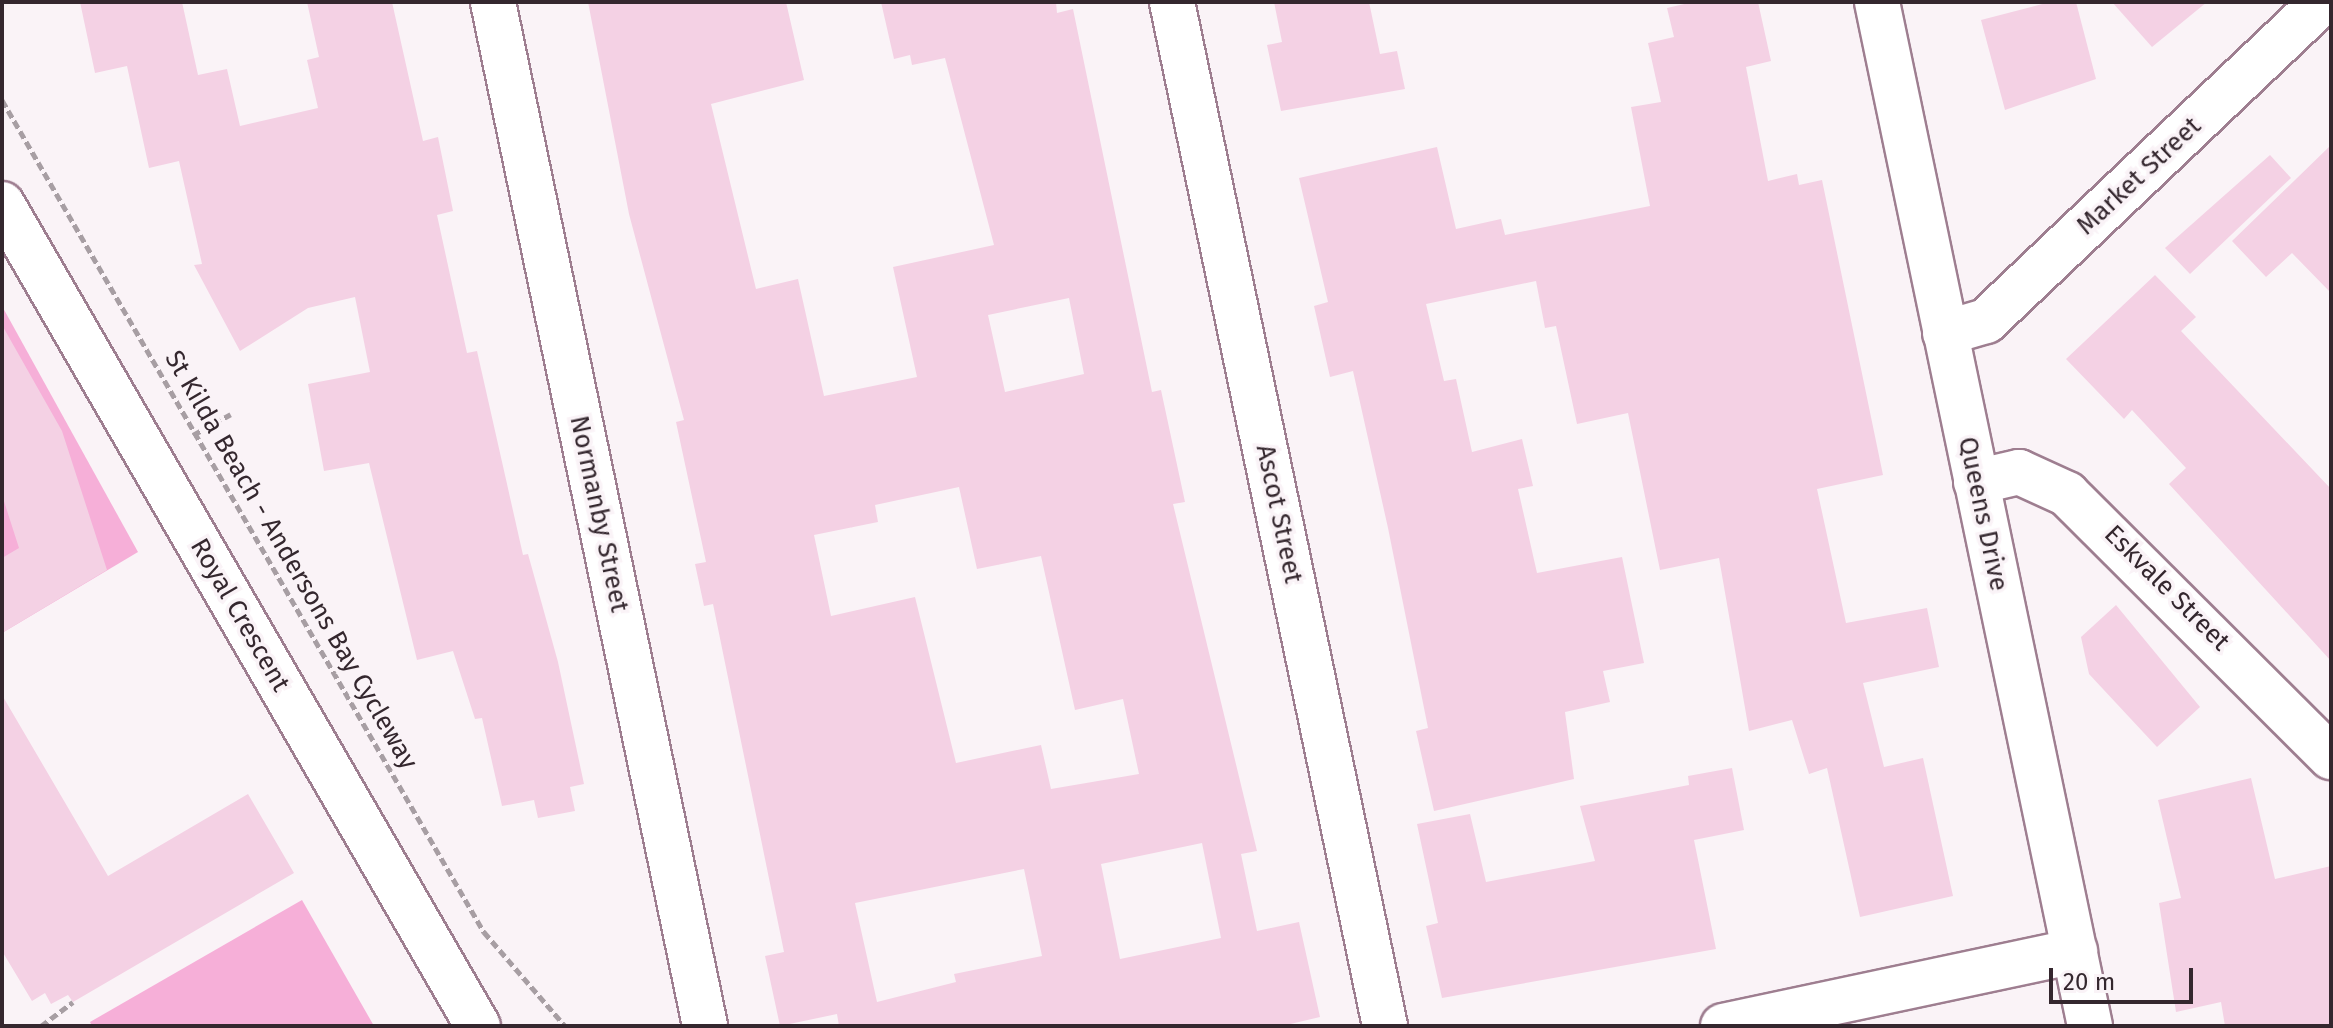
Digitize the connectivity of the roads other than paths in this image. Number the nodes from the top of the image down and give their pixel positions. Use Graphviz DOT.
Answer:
graph roads {
  1 [pos="493,2"];
  2 [pos="1172,2"];
  3 [pos="1877,2"];
  4 [pos="2322,2"];
  5 [pos="2,204"];
  6 [pos="1945,333"];
  7 [pos="1976,482"];
  8 [pos="2331,757"];
  9 [pos="2075,951"];
  10 [pos="478,1026"];
  11 [pos="705,1026"];
  12 [pos="1385,1026"];
  13 [pos="1723,1026"];
  14 [pos="2090,1026"];
  1 -- 11 [label="street, Normanby Street"];
  2 -- 12 [label="street, Ascot Street"];
  3 -- 6 [label="street, Queens Drive"];
  4 -- 6 [label="street, Market Street"];
  5 -- 10 [label="street, Royal Crescent"];
  6 -- 7 [label="street, Queens Drive"];
  7 -- 8 [label="street, Eskvale Street"];
  7 -- 9 [label="street, Queens Drive"];
  9 -- 13 [label="street"];
  9 -- 14 [label="street, Queens Drive"];
}
